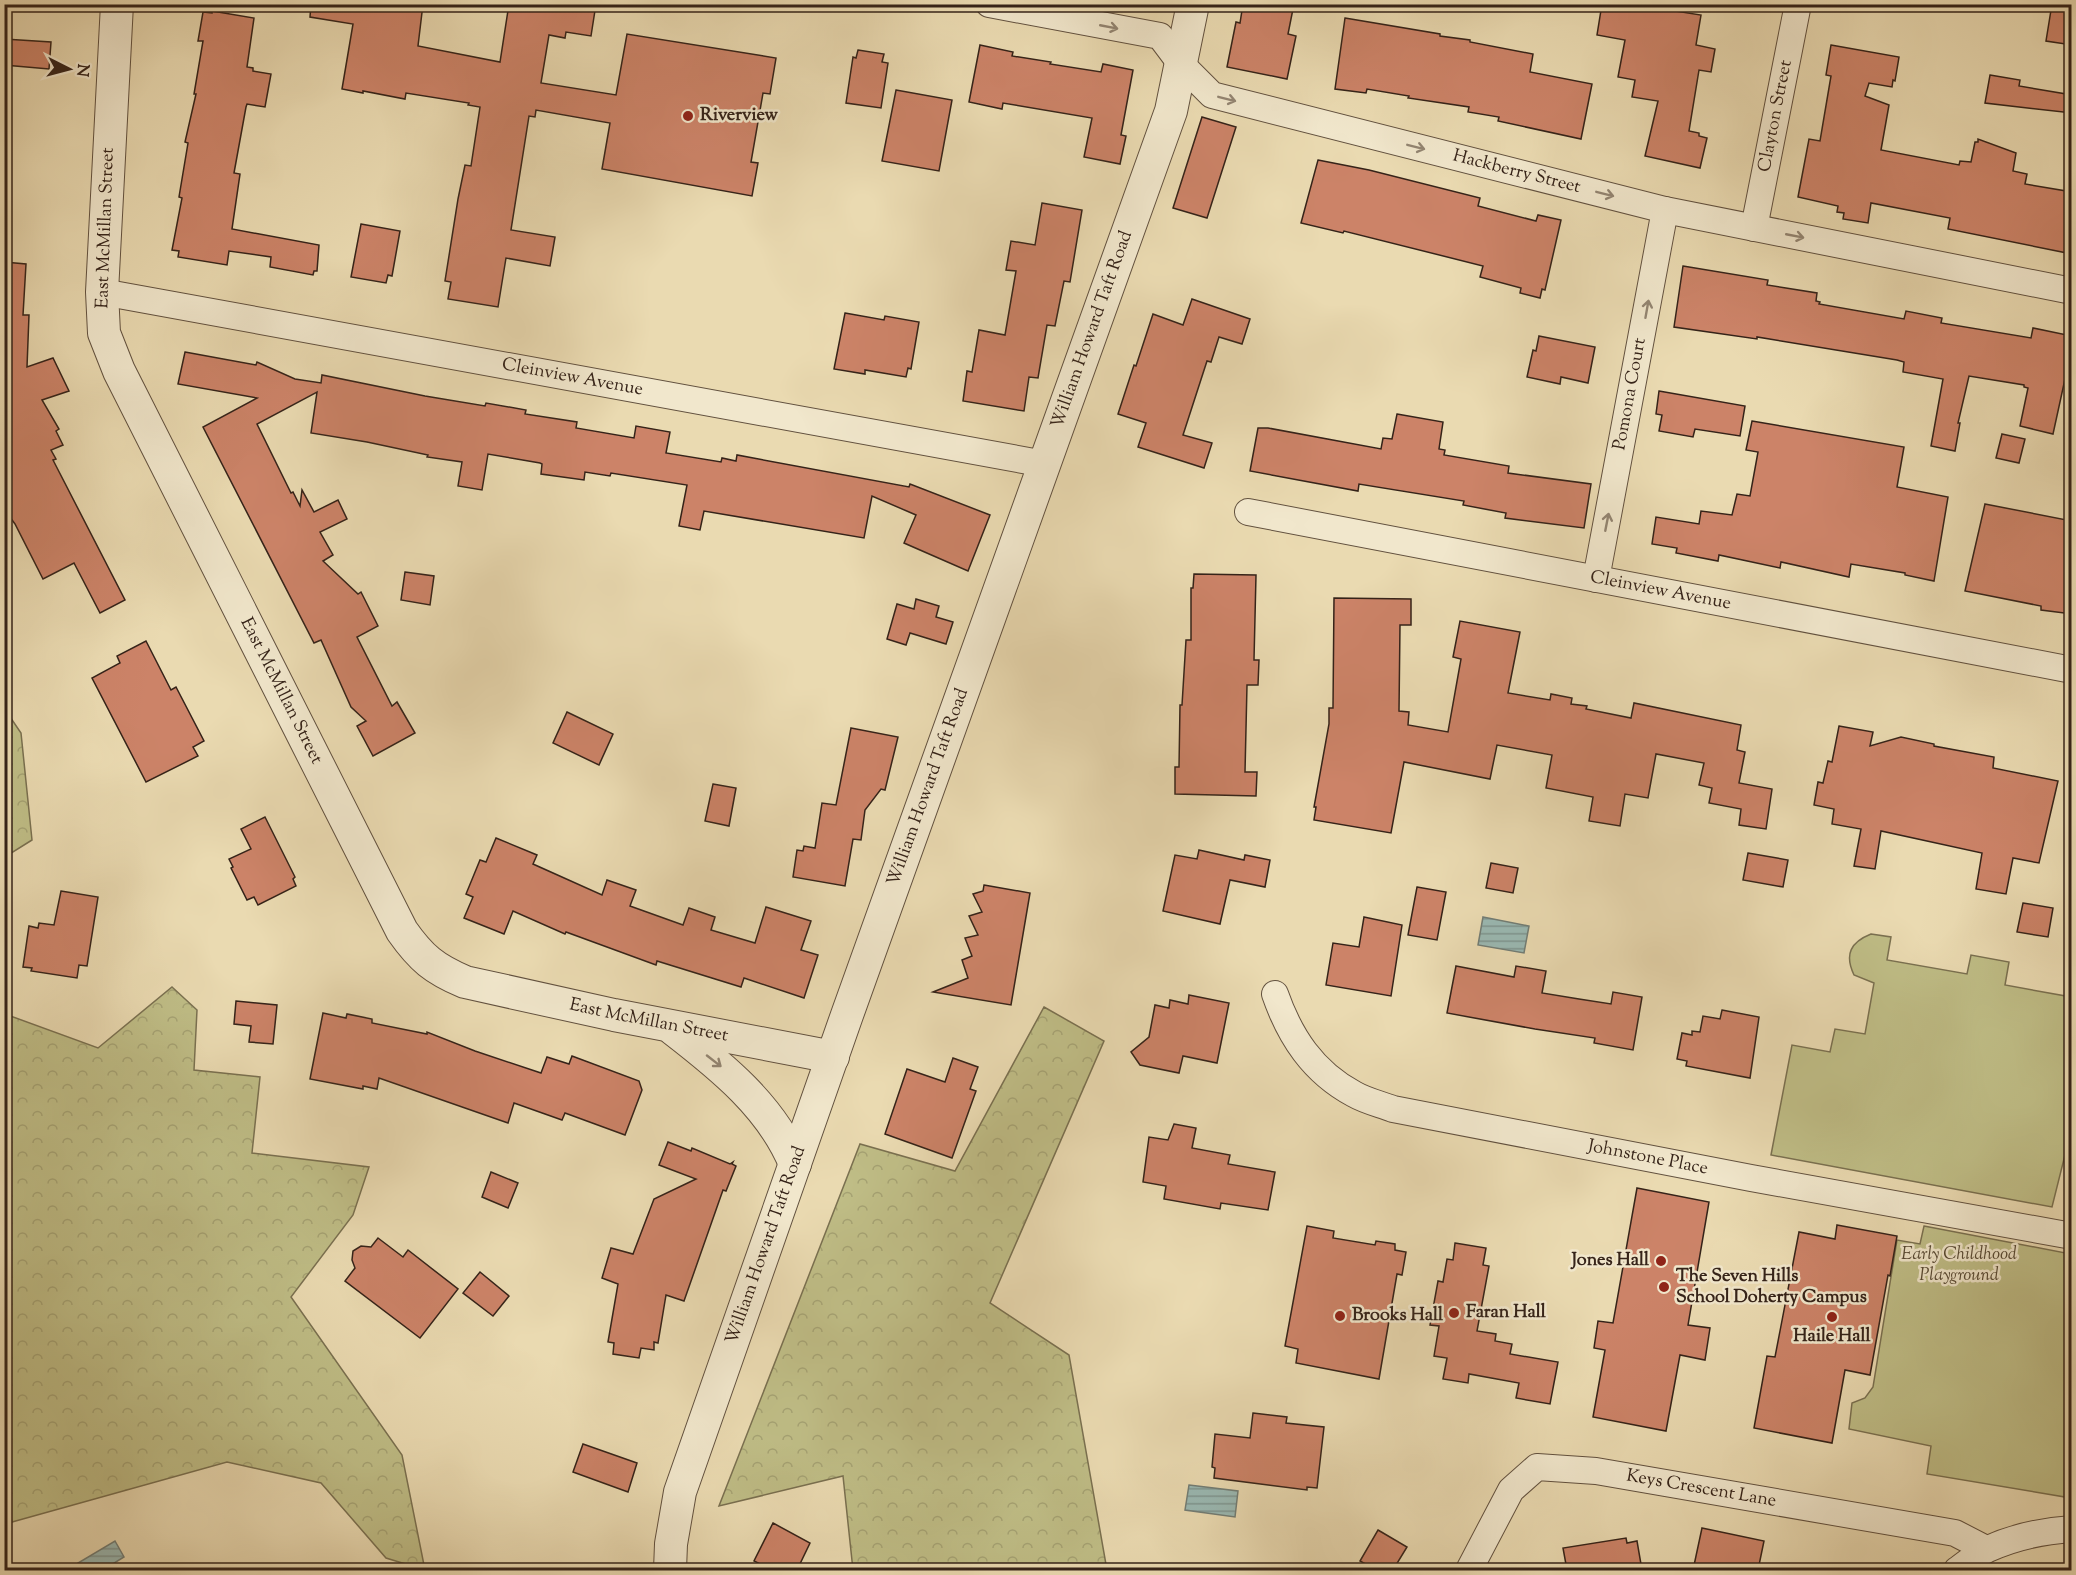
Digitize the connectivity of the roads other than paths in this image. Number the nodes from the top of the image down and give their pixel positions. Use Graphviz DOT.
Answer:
graph roads {
  1 [pos="117,4"];
  2 [pos="989,4"];
  3 [pos="1193,4"];
  4 [pos="1798,4"];
  5 [pos="1181,64"];
  6 [pos="1665,210"];
  7 [pos="1754,228"];
  8 [pos="2072,291"];
  9 [pos="102,292"];
  10 [pos="1045,464"];
  11 [pos="1248,512"];
  12 [pos="1596,579"];
  13 [pos="2072,670"];
  14 [pos="1275,994"];
  15 [pos="668,1025"];
  16 [pos="833,1057"];
  17 [pos="795,1164"];
  18 [pos="2072,1236"];
  19 [pos="2072,1529"];
  20 [pos="1986,1549"];
  21 [pos="670,1570"];
  22 [pos="1469,1570"];
  23 [pos="1957,1570"];
  1 -- 9 [label="street, East McMillan Street"];
  2 -- 5 [label="street, Hackberry Street, one-way"];
  3 -- 5 [label="street, William Howard Taft Road"];
  4 -- 7 [label="street, Clayton Street"];
  5 -- 6 [label="street, Hackberry Street, one-way"];
  5 -- 10 [label="street, William Howard Taft Road"];
  6 -- 7 [label="street, Hackberry Street"];
  12 -- 6 [label="street, Pomona Court, one-way"];
  7 -- 8 [label="street, Hackberry Street, one-way"];
  9 -- 10 [label="street, Cleinview Avenue"];
  9 -- 15 [label="street, East McMillan Street"];
  10 -- 16 [label="street, William Howard Taft Road"];
  11 -- 12 [label="street, Cleinview Avenue"];
  12 -- 13 [label="street, Cleinview Avenue"];
  14 -- 18 [label="street, Johnstone Place"];
  15 -- 16 [label="street, East McMillan Street"];
  15 -- 17 [label="street, one-way"];
  16 -- 17 [label="street, William Howard Taft Road"];
  17 -- 21 [label="street, William Howard Taft Road"];
  19 -- 20 [label="street"];
  20 -- 22 [label="street, Keys Crescent Lane"];
  20 -- 23 [label="street"];
}
